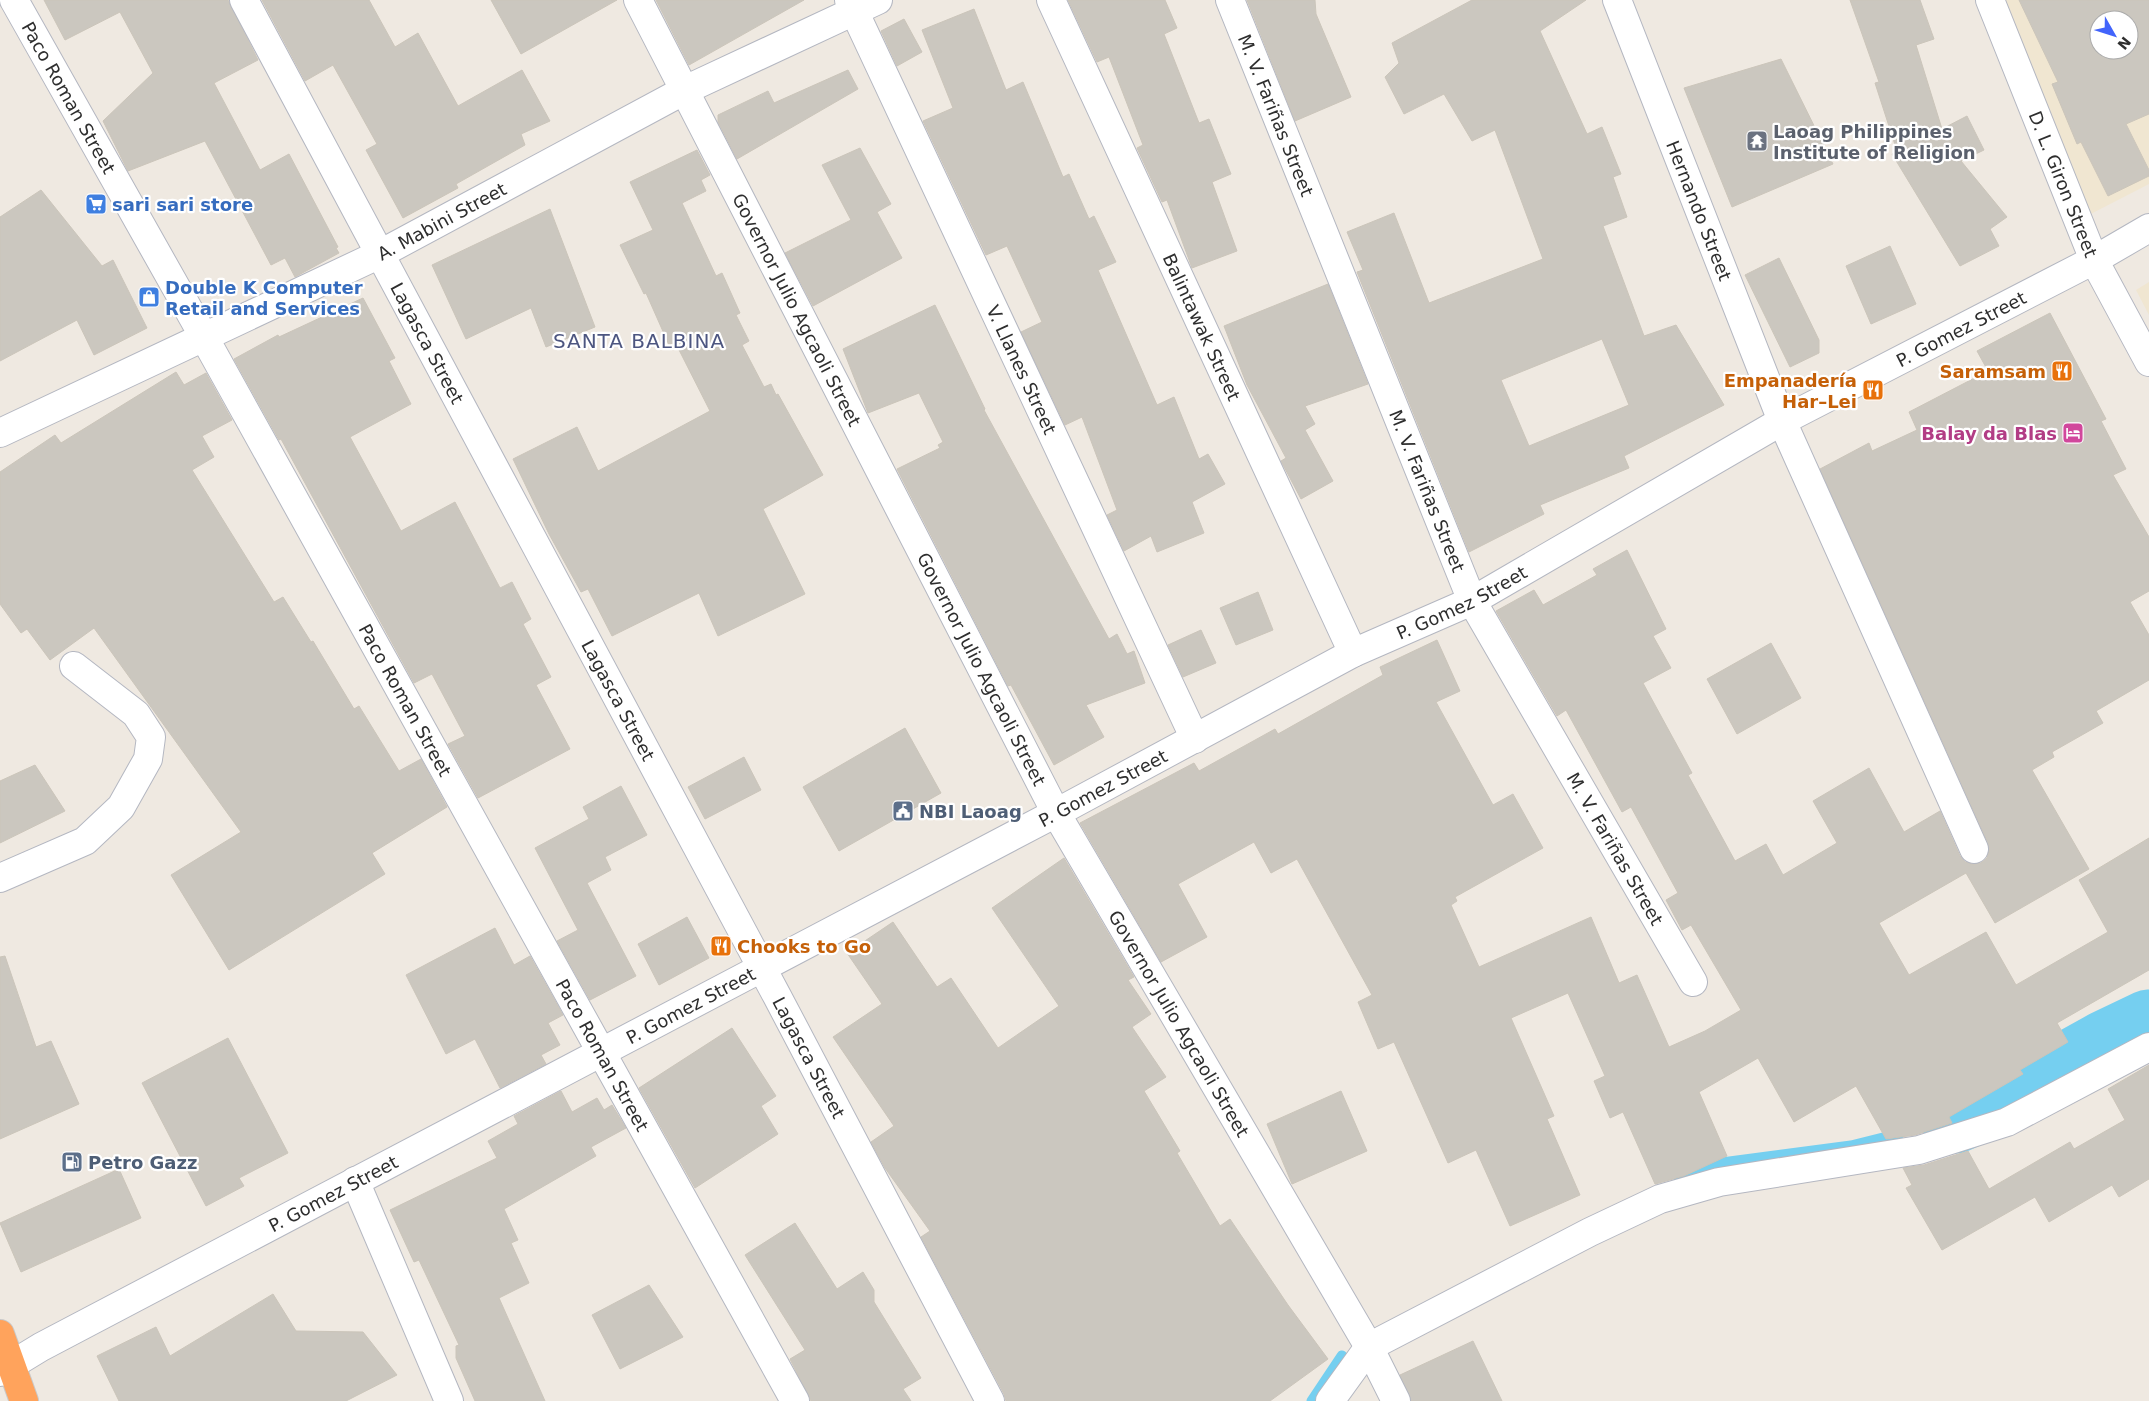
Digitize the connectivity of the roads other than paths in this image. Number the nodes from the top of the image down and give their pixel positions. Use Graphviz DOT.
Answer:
graph roads {
  1 [pos="14,0"];
  2 [pos="244,0"];
  3 [pos="638,0"];
  4 [pos="878,0"];
  5 [pos="1051,0"];
  6 [pos="1230,0"];
  7 [pos="1617,0"];
  8 [pos="1990,0"];
  9 [pos="851,5"];
  10 [pos="685,90"];
  11 [pos="2149,228"];
  12 [pos="380,254"];
  13 [pos="2094,260"];
  14 [pos="204,337"];
  15 [pos="2149,362"];
  16 [pos="1782,421"];
  17 [pos="0,433"];
  18 [pos="1472,600"];
  19 [pos="1353,653"];
  20 [pos="74,666"];
  21 [pos="1195,739"];
  22 [pos="1056,813"];
  23 [pos="1974,849"];
  24 [pos="0,878"];
  25 [pos="761,968"];
  26 [pos="1693,982"];
  27 [pos="2149,1047"];
  28 [pos="600,1052"];
  29 [pos="355,1181"];
  30 [pos="0,1334"];
  31 [pos="1369,1347"];
  32 [pos="5,1369"];
  33 [pos="24,1401"];
  34 [pos="449,1401"];
  35 [pos="795,1401"];
  36 [pos="990,1401"];
  37 [pos="1330,1401"];
  38 [pos="1396,1401"];
  1 -- 14 [label="street, Paco Roman Street"];
  2 -- 12 [label="street, Lagasca Street"];
  3 -- 10 [label="street, Governor Julio Agcaoli Street"];
  4 -- 9 [label="street, A. Mabini Street"];
  5 -- 19 [label="street, Balintawak Street"];
  6 -- 18 [label="street, M. V. Fariñas Street"];
  7 -- 16 [label="street, Hernando Street"];
  8 -- 13 [label="street, D. L. Giron Street"];
  9 -- 10 [label="street, A. Mabini Street"];
  9 -- 21 [label="street, V. Llanes Street"];
  10 -- 12 [label="street, A. Mabini Street"];
  10 -- 22 [label="street, Governor Julio Agcaoli Street"];
  11 -- 13 [label="street, P. Gomez Street"];
  12 -- 14 [label="street, A. Mabini Street"];
  12 -- 25 [label="street, Lagasca Street"];
  13 -- 15 [label="street, D. L. Giron Street"];
  13 -- 16 [label="street, P. Gomez Street"];
  14 -- 17 [label="street, A. Mabini Street"];
  14 -- 28 [label="street, Paco Roman Street"];
  16 -- 18 [label="street, P. Gomez Street"];
  16 -- 23 [label="street, Hernando Street"];
  18 -- 19 [label="street, P. Gomez Street"];
  18 -- 26 [label="street, M. V. Fariñas Street"];
  19 -- 21 [label="street, P. Gomez Street"];
  20 -- 24 [label="street"];
  21 -- 22 [label="street, P. Gomez Street"];
  22 -- 25 [label="street, P. Gomez Street"];
  22 -- 31 [label="street, Governor Julio Agcaoli Street"];
  25 -- 28 [label="street, P. Gomez Street"];
  25 -- 36 [label="street, Lagasca Street"];
  27 -- 31 [label="street"];
  28 -- 29 [label="street, P. Gomez Street"];
  28 -- 35 [label="street, Paco Roman Street"];
  29 -- 32 [label="street, P. Gomez Street"];
  29 -- 34 [label="street"];
  30 -- 32 [label="highway"];
  31 -- 37 [label="street"];
  31 -- 38 [label="street, Governor Julio Agcaoli Street"];
  32 -- 33 [label="highway"];
}
